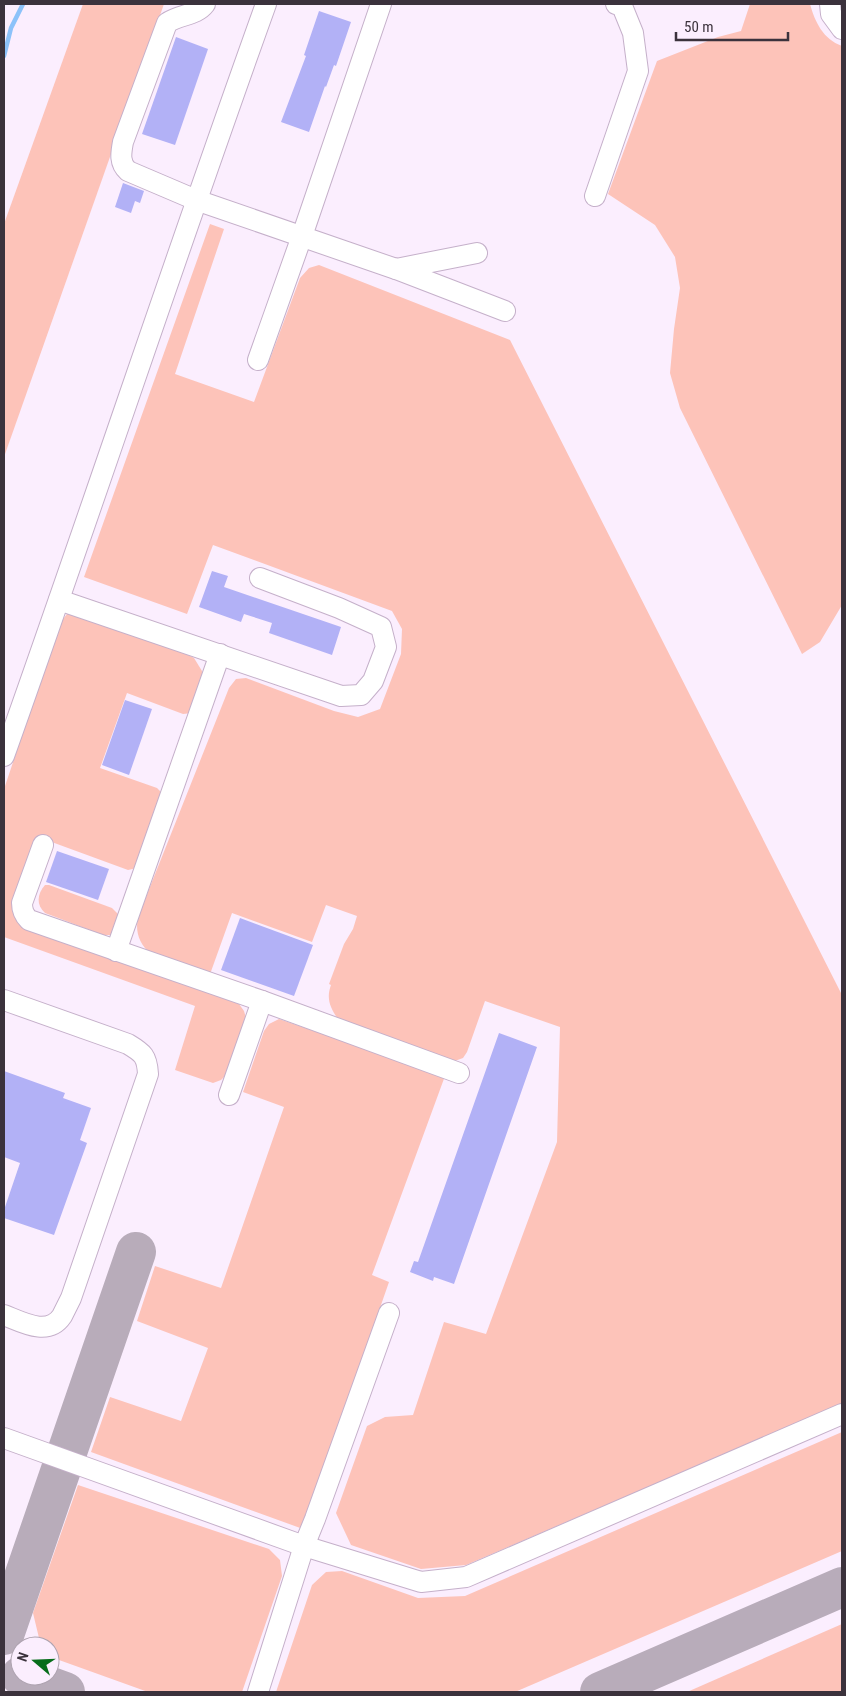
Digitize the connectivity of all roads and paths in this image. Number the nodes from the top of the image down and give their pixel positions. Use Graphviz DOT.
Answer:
graph roads {
  1 [pos="205,4"];
  2 [pos="266,4"];
  3 [pos="381,4"];
  4 [pos="620,4"];
  5 [pos="830,4"];
  6 [pos="842,29"];
  7 [pos="595,196"];
  8 [pos="196,200"];
  9 [pos="302,236"];
  10 [pos="477,253"];
  11 [pos="396,269"];
  12 [pos="505,312"];
  13 [pos="258,360"];
  14 [pos="260,578"];
  15 [pos="59,600"];
  16 [pos="220,654"];
  17 [pos="4,756"];
  18 [pos="42,844"];
  19 [pos="116,951"];
  20 [pos="4,1000"];
  21 [pos="262,1001"];
  22 [pos="459,1073"];
  23 [pos="228,1095"];
  24 [pos="389,1313"];
  25 [pos="4,1315"];
  26 [pos="842,1414"];
  27 [pos="4,1438"];
  28 [pos="304,1546"];
  29 [pos="258,1692"];
  1 -- 8 [label="lane"];
  2 -- 8 [label="lane"];
  3 -- 9 [label="lane"];
  4 -- 7 [label="lane"];
  5 -- 6 [label="lane"];
  8 -- 9 [label="lane"];
  8 -- 15 [label="lane"];
  9 -- 11 [label="lane"];
  9 -- 13 [label="lane"];
  10 -- 11 [label="lane"];
  11 -- 12 [label="lane"];
  14 -- 16 [label="lane"];
  15 -- 16 [label="lane"];
  15 -- 17 [label="lane"];
  16 -- 19 [label="lane"];
  18 -- 19 [label="lane"];
  19 -- 21 [label="lane"];
  20 -- 25 [label="lane"];
  21 -- 22 [label="lane"];
  21 -- 23 [label="lane"];
  24 -- 28 [label="lane"];
  26 -- 28 [label="lane"];
  27 -- 28 [label="lane"];
  28 -- 29 [label="lane"];
}
